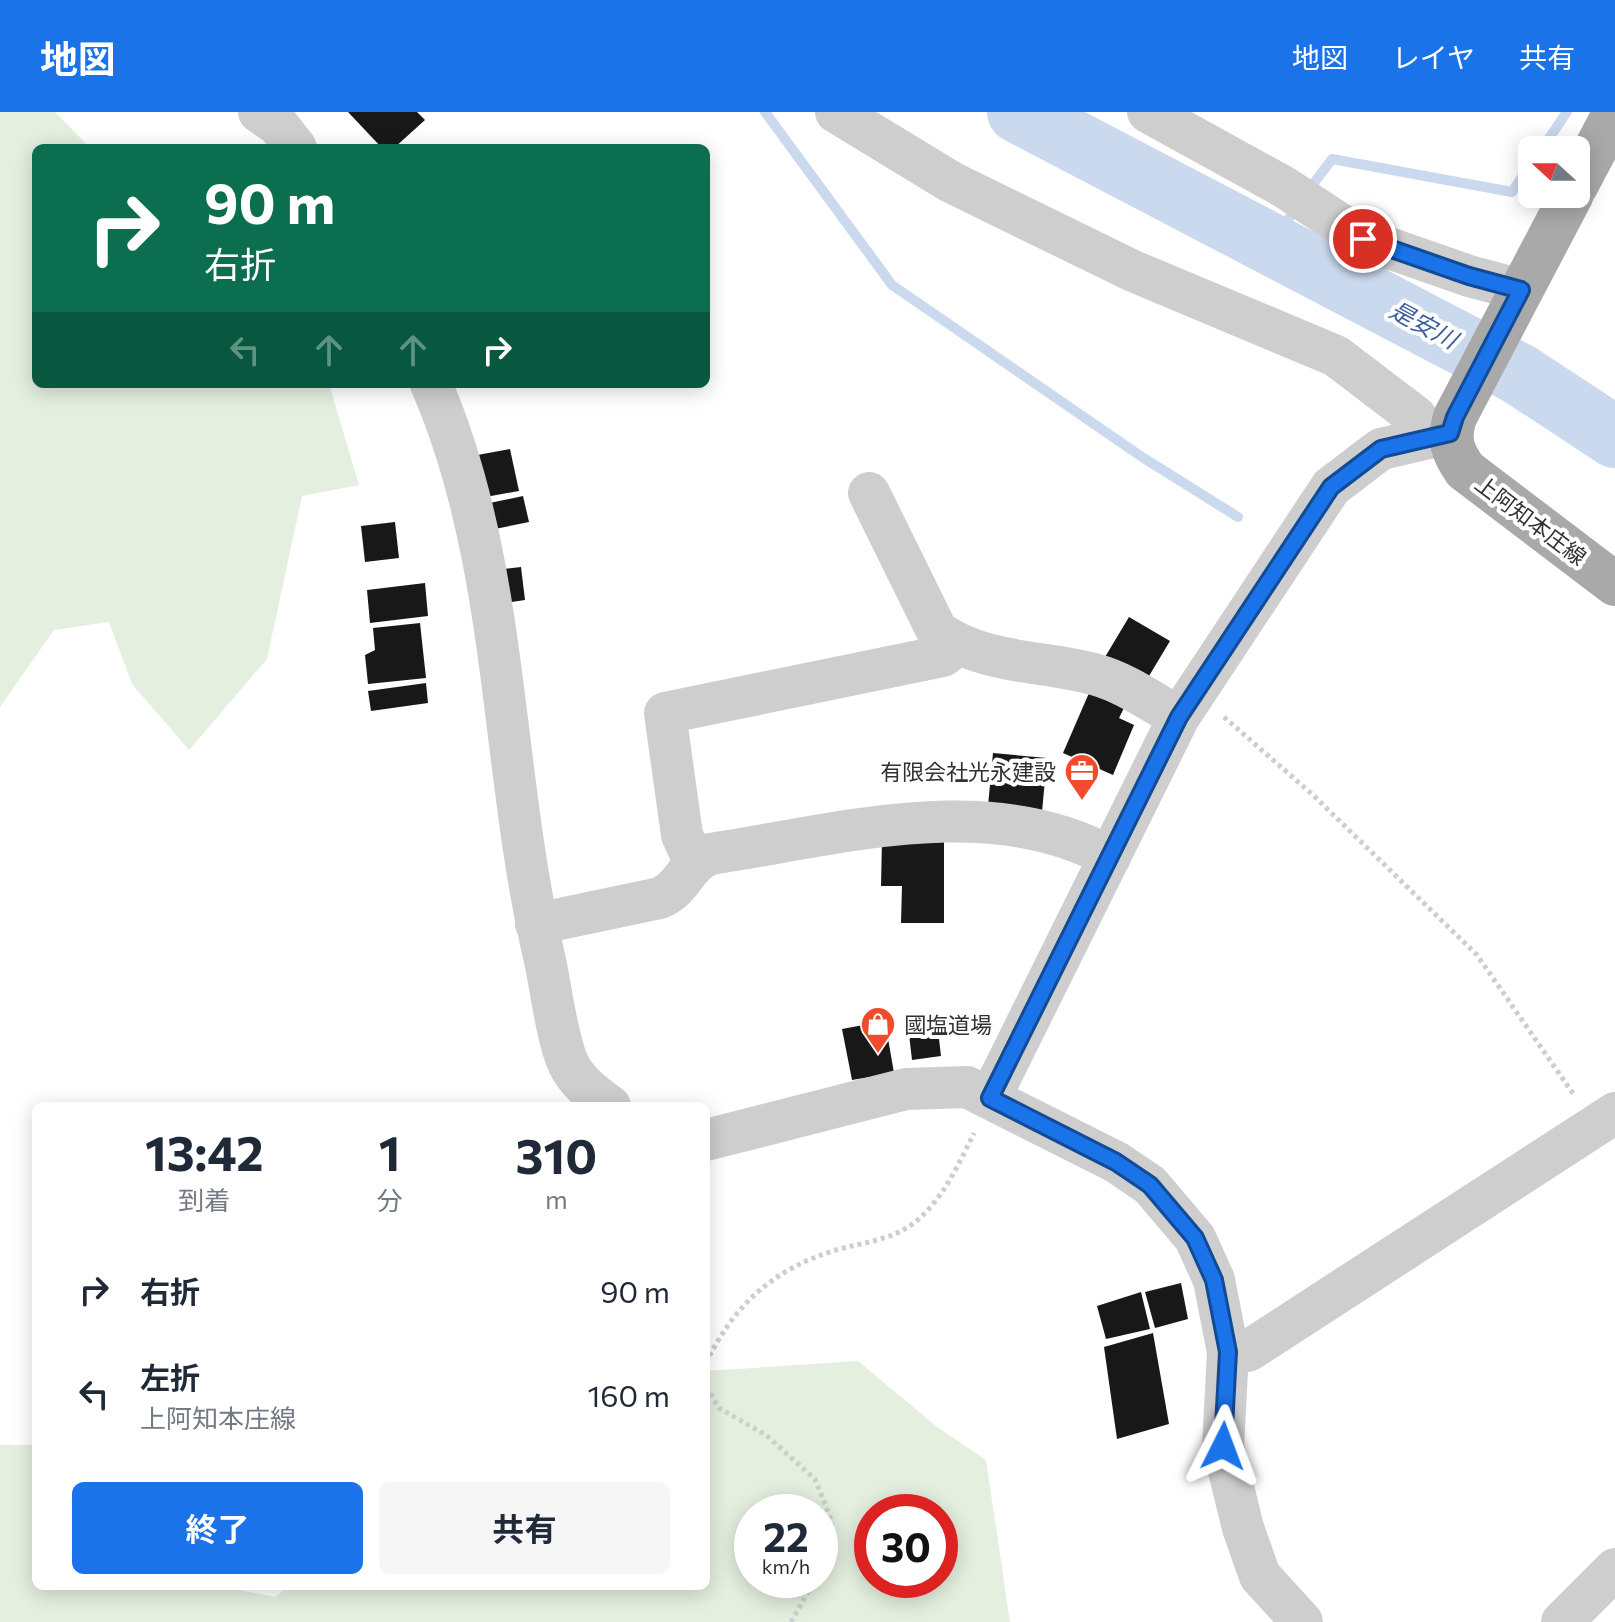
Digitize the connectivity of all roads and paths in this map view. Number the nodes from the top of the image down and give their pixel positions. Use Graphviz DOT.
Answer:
graph roads {
  1 [pos="259,112"];
  2 [pos="836,112"];
  3 [pos="1148,112"];
  4 [pos="1615,112"];
  5 [pos="293,144"];
  6 [pos="1590,159"];
  7 [pos="1565,208"];
  8 [pos="1515,301"];
  9 [pos="433,388"];
  10 [pos="1443,425"];
  11 [pos="869,493"];
  12 [pos="1615,584"];
  13 [pos="956,645"];
  14 [pos="1186,706"];
  15 [pos="1110,857"];
  16 [pos="694,861"];
  17 [pos="536,924"];
  18 [pos="990,1098"];
  19 [pos="604,1102"];
  20 [pos="1605,1119"];
  21 [pos="710,1139"];
  22 [pos="1228,1352"];
  23 [pos="710,1355"];
  24 [pos="710,1393"];
  25 [pos="821,1494"];
  26 [pos="1615,1569"];
  27 [pos="805,1598"];
  28 [pos="791,1622"];
  29 [pos="1302,1622"];
  30 [pos="1562,1622"];
  1 -- 5 [label="street"];
  2 -- 10 [label="street"];
  3 -- 8 [label="street"];
  4 -- 6 [label="main road"];
  7 -- 8 [label="main road"];
  8 -- 10 [label="main road"];
  9 -- 17 [label="street"];
  10 -- 12 [label="main road, 上阿知本庄線"];
  10 -- 14 [label="street"];
  11 -- 13 [label="street"];
  13 -- 14 [label="street"];
  13 -- 16 [label="street"];
  14 -- 15 [label="street"];
  14 -- 20 [label="path"];
  15 -- 16 [label="street"];
  15 -- 18 [label="street"];
  16 -- 17 [label="street"];
  17 -- 19 [label="street"];
  18 -- 21 [label="street"];
  18 -- 22 [label="street"];
  18 -- 23 [label="path"];
  20 -- 22 [label="street"];
  22 -- 29 [label="street"];
  24 -- 25 [label="path"];
  26 -- 30 [label="street"];
  27 -- 28 [label="path"];
}
